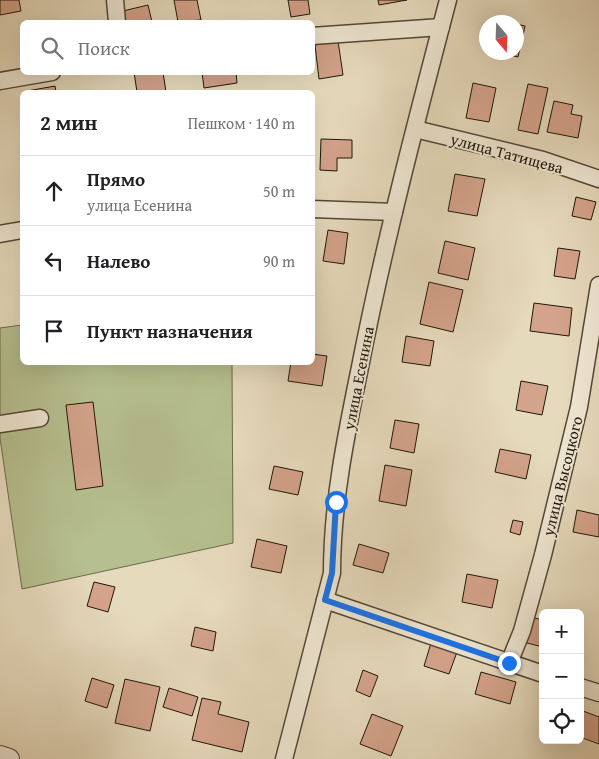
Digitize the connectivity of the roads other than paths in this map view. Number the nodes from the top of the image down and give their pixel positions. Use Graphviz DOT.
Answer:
graph roads {
  1 [pos="115,0"];
  2 [pos="448,0"];
  3 [pos="117,20"];
  4 [pos="441,27"];
  5 [pos="315,36"];
  6 [pos="35,75"];
  7 [pos="0,81"];
  8 [pos="415,129"];
  9 [pos="599,179"];
  10 [pos="315,209"];
  11 [pos="394,212"];
  12 [pos="20,230"];
  13 [pos="0,234"];
  14 [pos="599,285"];
  15 [pos="40,418"];
  16 [pos="0,424"];
  17 [pos="325,600"];
  18 [pos="509,663"];
  19 [pos="539,673"];
  20 [pos="584,688"];
  21 [pos="599,693"];
  22 [pos="0,756"];
  23 [pos="8,759"];
  24 [pos="284,759"];
  1 -- 3 [label="street"];
  2 -- 4 [label="street, улица Есенина"];
  4 -- 5 [label="street"];
  4 -- 8 [label="street, улица Есенина"];
  6 -- 7 [label="street"];
  8 -- 9 [label="street, улица Татищева"];
  8 -- 11 [label="street, улица Есенина"];
  10 -- 11 [label="street"];
  11 -- 17 [label="street, улица Есенина"];
  12 -- 13 [label="street"];
  14 -- 18 [label="street, улица Высоцкого"];
  15 -- 16 [label="street"];
  17 -- 18 [label="street"];
  17 -- 24 [label="street, улица Есенина"];
  18 -- 19 [label="street"];
  20 -- 21 [label="street"];
  22 -- 23 [label="street"];
}
